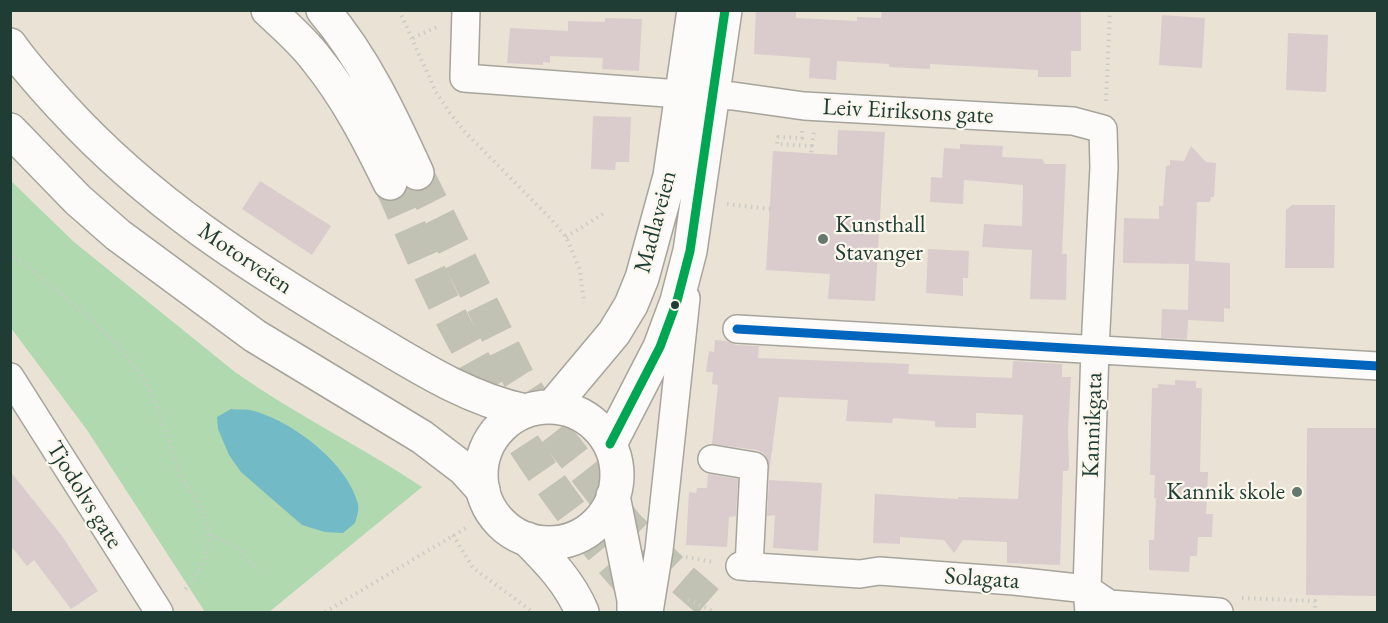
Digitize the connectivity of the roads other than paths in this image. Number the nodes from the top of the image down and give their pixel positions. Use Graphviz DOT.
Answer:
graph roads {
  1 [pos="268,10"];
  2 [pos="323,10"];
  3 [pos="466,10"];
  4 [pos="694,10"];
  5 [pos="725,10"];
  6 [pos="10,45"];
  7 [pos="696,95"];
  8 [pos="1103,129"];
  9 [pos="10,130"];
  10 [pos="690,251"];
  11 [pos="736,329"];
  12 [pos="1095,350"];
  13 [pos="1377,366"];
  14 [pos="10,377"];
  15 [pos="538,409"];
  16 [pos="610,444"];
  17 [pos="712,459"];
  18 [pos="483,490"];
  19 [pos="613,496"];
  20 [pos="527,539"];
  21 [pos="1088,601"];
  22 [pos="1225,605"];
  23 [pos="159,612"];
  24 [pos="582,612"];
  25 [pos="634,612"];
  26 [pos="649,612"];
  1 -- 2 [label="main road"];
  3 -- 7 [label="street, Leiv Eiriksons gate"];
  4 -- 7 [label="main road, Madlaveien"];
  5 -- 7 [label="main road, Madlaveien"];
  6 -- 15 [label="main road, Motorveien"];
  7 -- 8 [label="street, Leiv Eiriksons gate"];
  7 -- 10 [label="main road, Madlaveien"];
  7 -- 15 [label="main road, Madlaveien"];
  8 -- 12 [label="street, Kannikgata"];
  9 -- 18 [label="main road"];
  10 -- 16 [label="main road, Madlaveien"];
  10 -- 26 [label="street"];
  11 -- 12 [label="street"];
  12 -- 13 [label="street"];
  12 -- 21 [label="street, Kannikgata"];
  14 -- 23 [label="street, Tjodolvs gate"];
  15 -- 16 [label="main road"];
  15 -- 18 [label="main road"];
  16 -- 19 [label="main road"];
  17 -- 21 [label="street, Solagata"];
  18 -- 20 [label="main road"];
  19 -- 20 [label="main road"];
  19 -- 25 [label="main road"];
  20 -- 24 [label="main road"];
  21 -- 22 [label="street, Solagata"];
}
